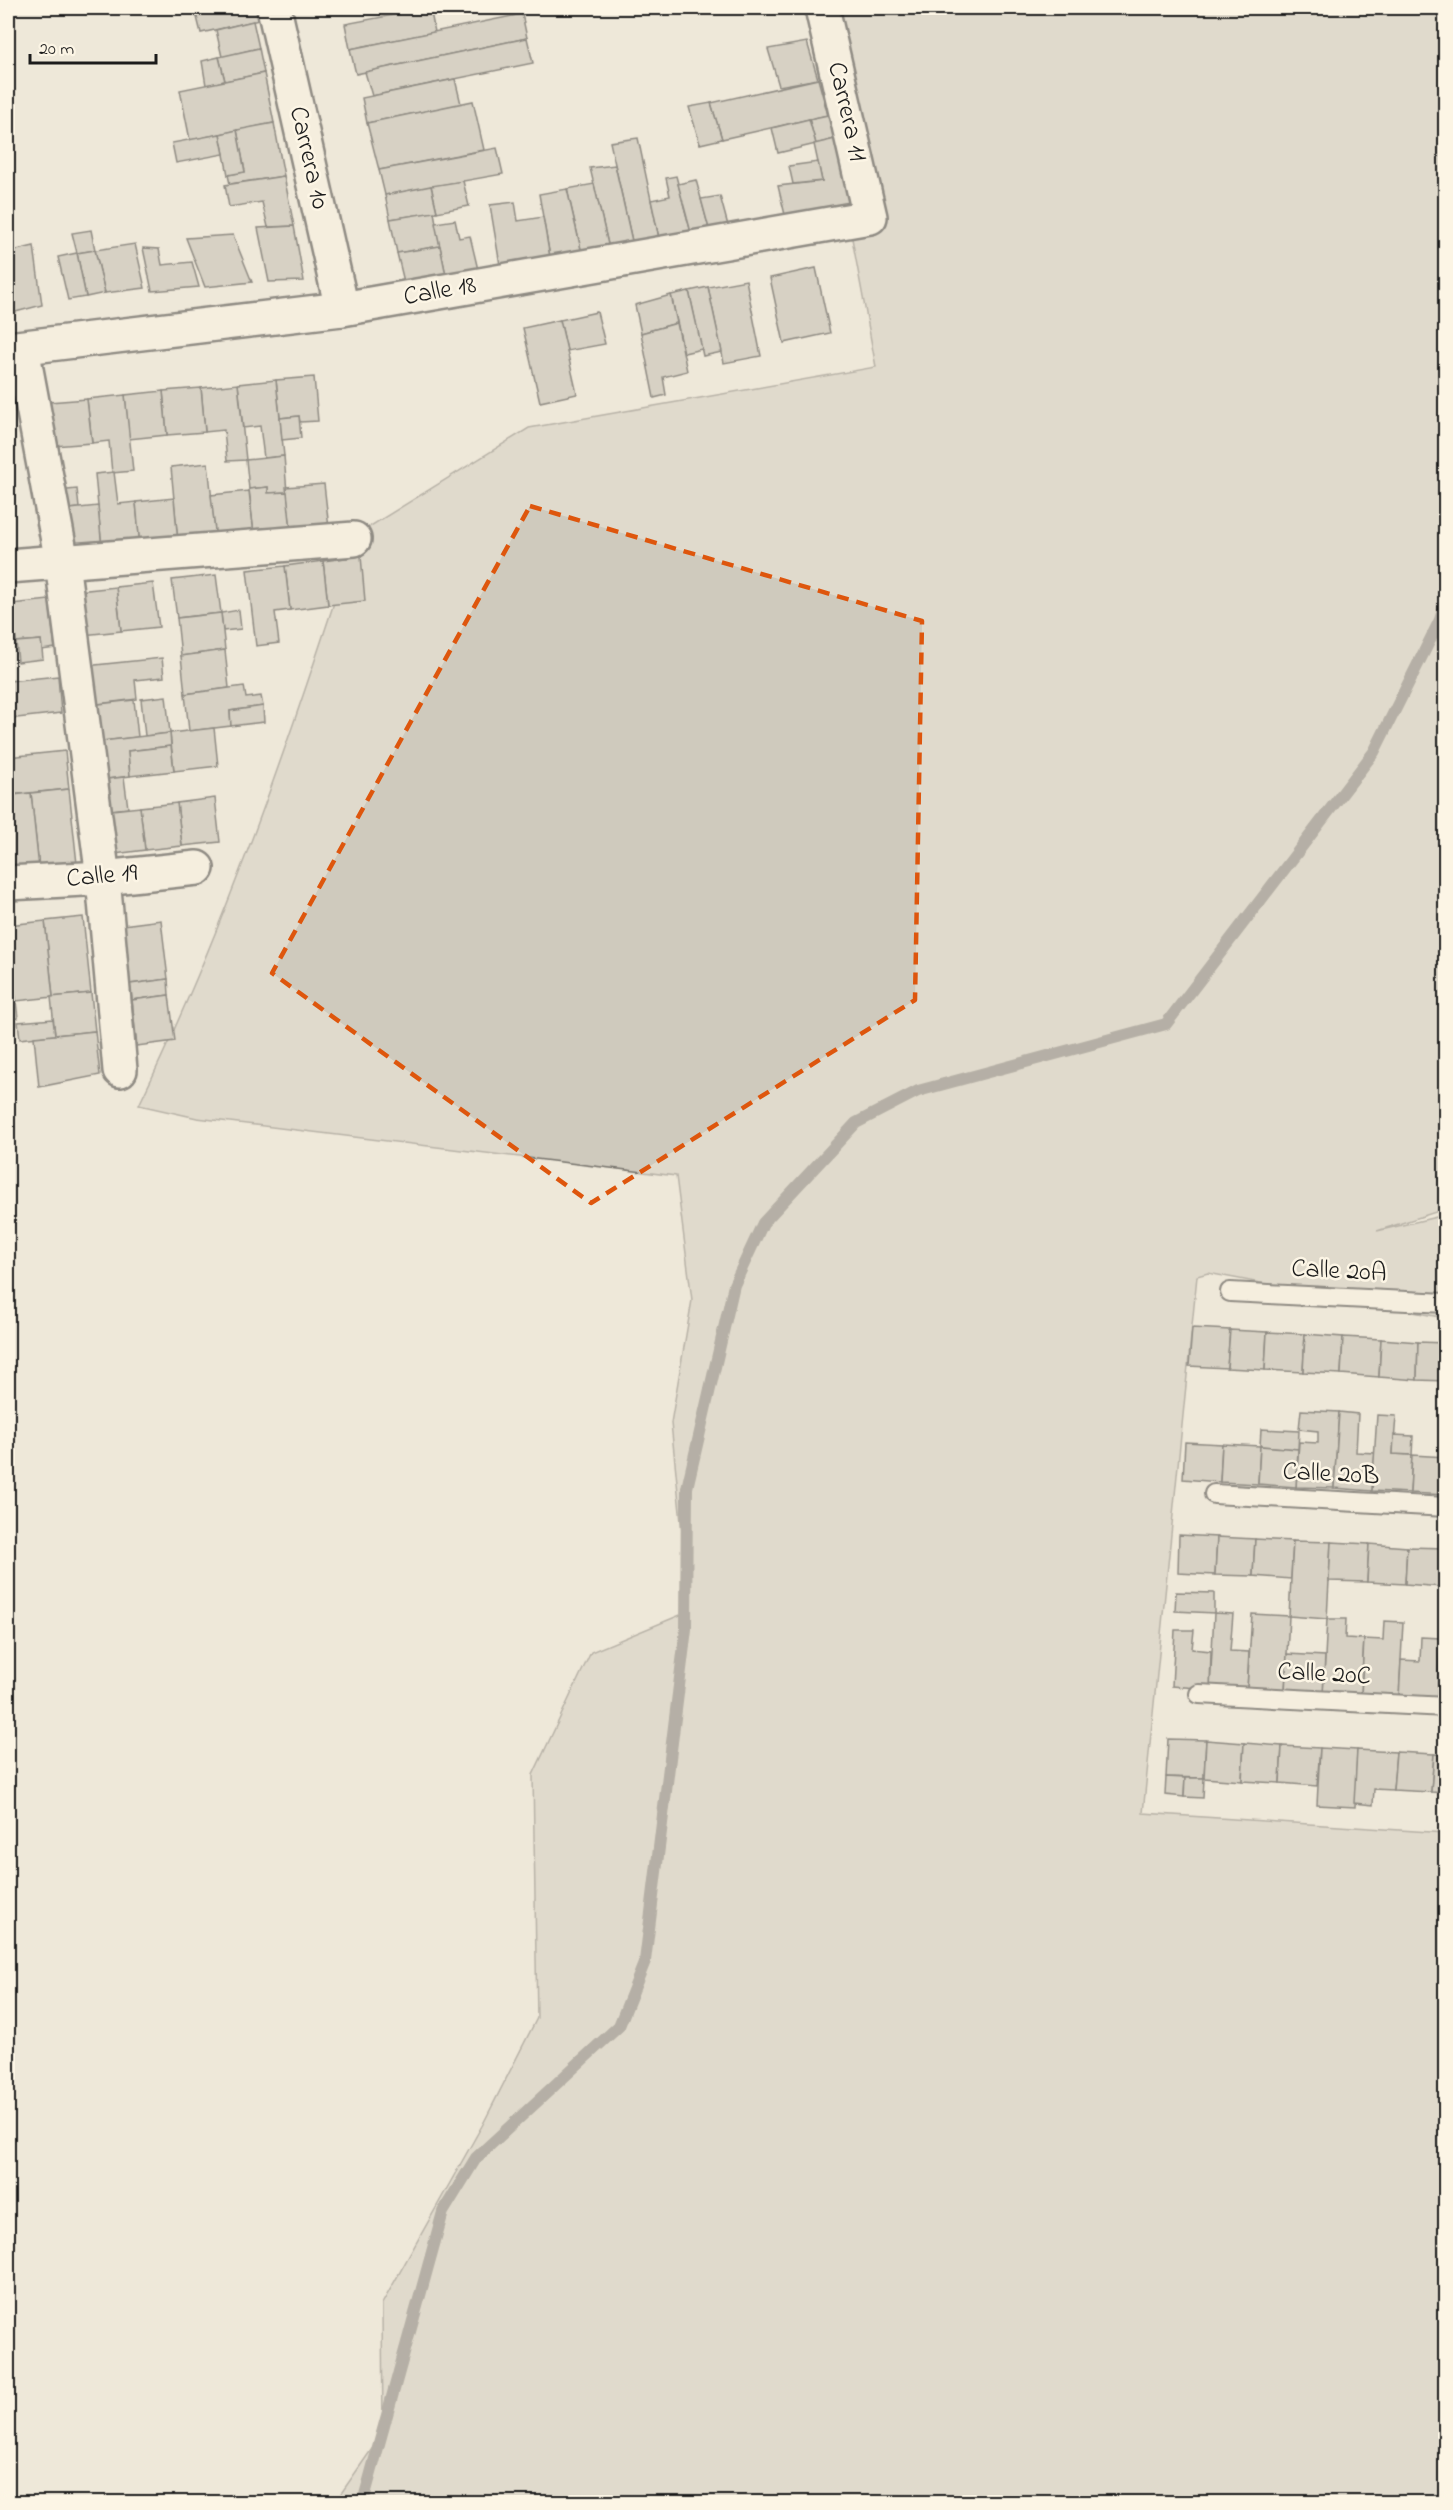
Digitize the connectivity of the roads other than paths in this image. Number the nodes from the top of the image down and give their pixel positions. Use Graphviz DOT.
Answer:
graph roads {
  1 [pos="274,8"];
  2 [pos="822,8"];
  3 [pos="870,217"];
  4 [pos="342,309"];
  5 [pos="15,349"];
  6 [pos="354,539"];
  7 [pos="62,562"];
  8 [pos="8,567"];
  9 [pos="197,868"];
  10 [pos="103,878"];
  11 [pos="8,883"];
  12 [pos="120,1070"];
  13 [pos="1230,1292"];
  14 [pos="1446,1303"];
  15 [pos="1214,1494"];
  16 [pos="1446,1507"];
  17 [pos="1200,1694"];
  18 [pos="1446,1707"];
  1 -- 4 [label="street, Carrera 10"];
  2 -- 3 [label="street, Carrera 11"];
  3 -- 4 [label="street, Calle 18"];
  4 -- 5 [label="street, Calle 18"];
  5 -- 7 [label="street"];
  6 -- 7 [label="street"];
  7 -- 8 [label="street"];
  7 -- 10 [label="street"];
  9 -- 10 [label="street, Calle 19"];
  10 -- 11 [label="street, Calle 19"];
  10 -- 12 [label="street"];
  13 -- 14 [label="lane, Calle 20A"];
  15 -- 16 [label="lane, Calle 20B"];
  17 -- 18 [label="lane, Calle 20C"];
}
